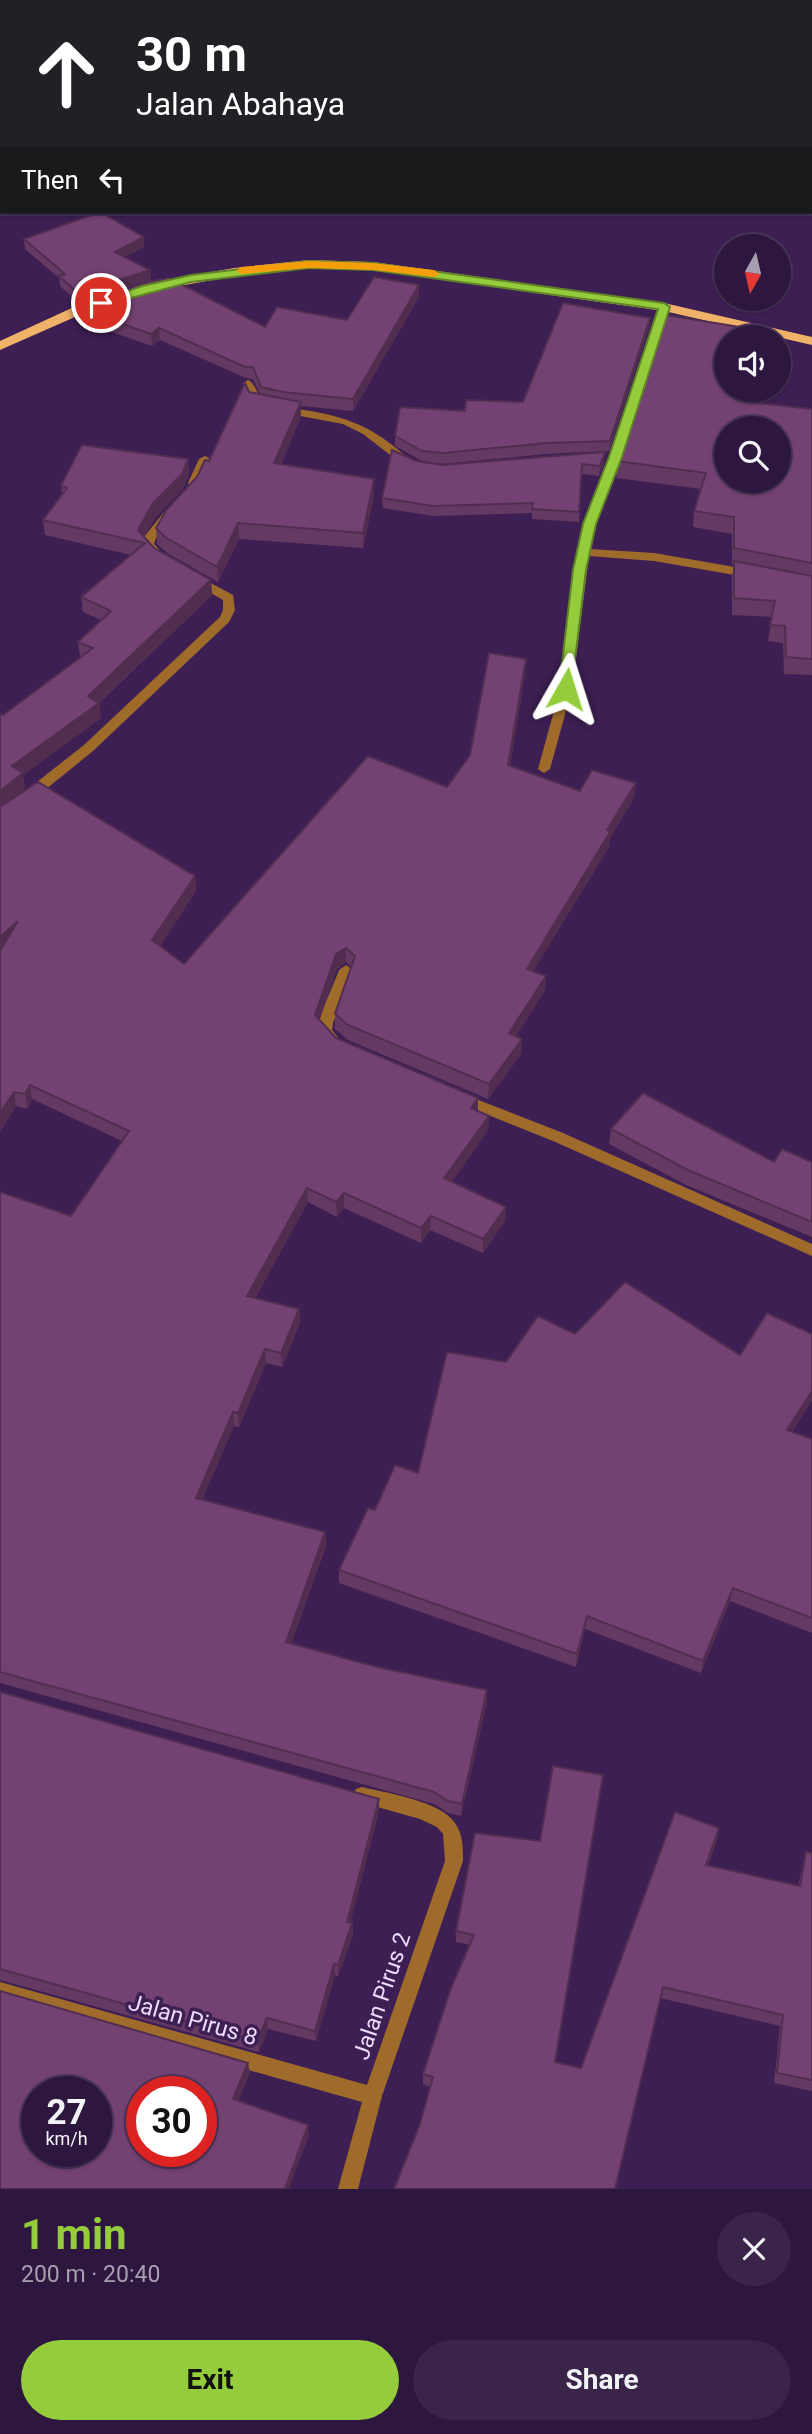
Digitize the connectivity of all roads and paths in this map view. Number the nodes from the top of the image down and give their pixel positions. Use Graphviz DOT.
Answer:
graph roads {
  1 [pos="664,307"];
  2 [pos="812,341"];
  3 [pos="0,346"];
  4 [pos="248,383"];
  5 [pos="603,457"];
  6 [pos="615,457"];
  7 [pos="205,459"];
  8 [pos="414,465"];
  9 [pos="584,552"];
  10 [pos="765,576"];
  11 [pos="544,769"];
  12 [pos="0,817"];
  13 [pos="346,970"];
  14 [pos="342,1046"];
  15 [pos="453,1095"];
  16 [pos="812,1250"];
  17 [pos="346,1791"];
  18 [pos="0,1991"];
  19 [pos="373,2096"];
  20 [pos="348,2189"];
  1 -- 2 [label="main road"];
  1 -- 3 [label="main road"];
  1 -- 6 [label="street"];
  4 -- 8 [label="street"];
  5 -- 6 [label="street"];
  6 -- 9 [label="street"];
  7 -- 12 [label="street"];
  9 -- 10 [label="street"];
  9 -- 11 [label="street"];
  13 -- 14 [label="street"];
  15 -- 16 [label="street"];
  17 -- 19 [label="street, Jalan Pirus 2"];
  18 -- 19 [label="street, Jalan Pirus 8"];
  19 -- 20 [label="street, Jalan Pirus 2"];
}
